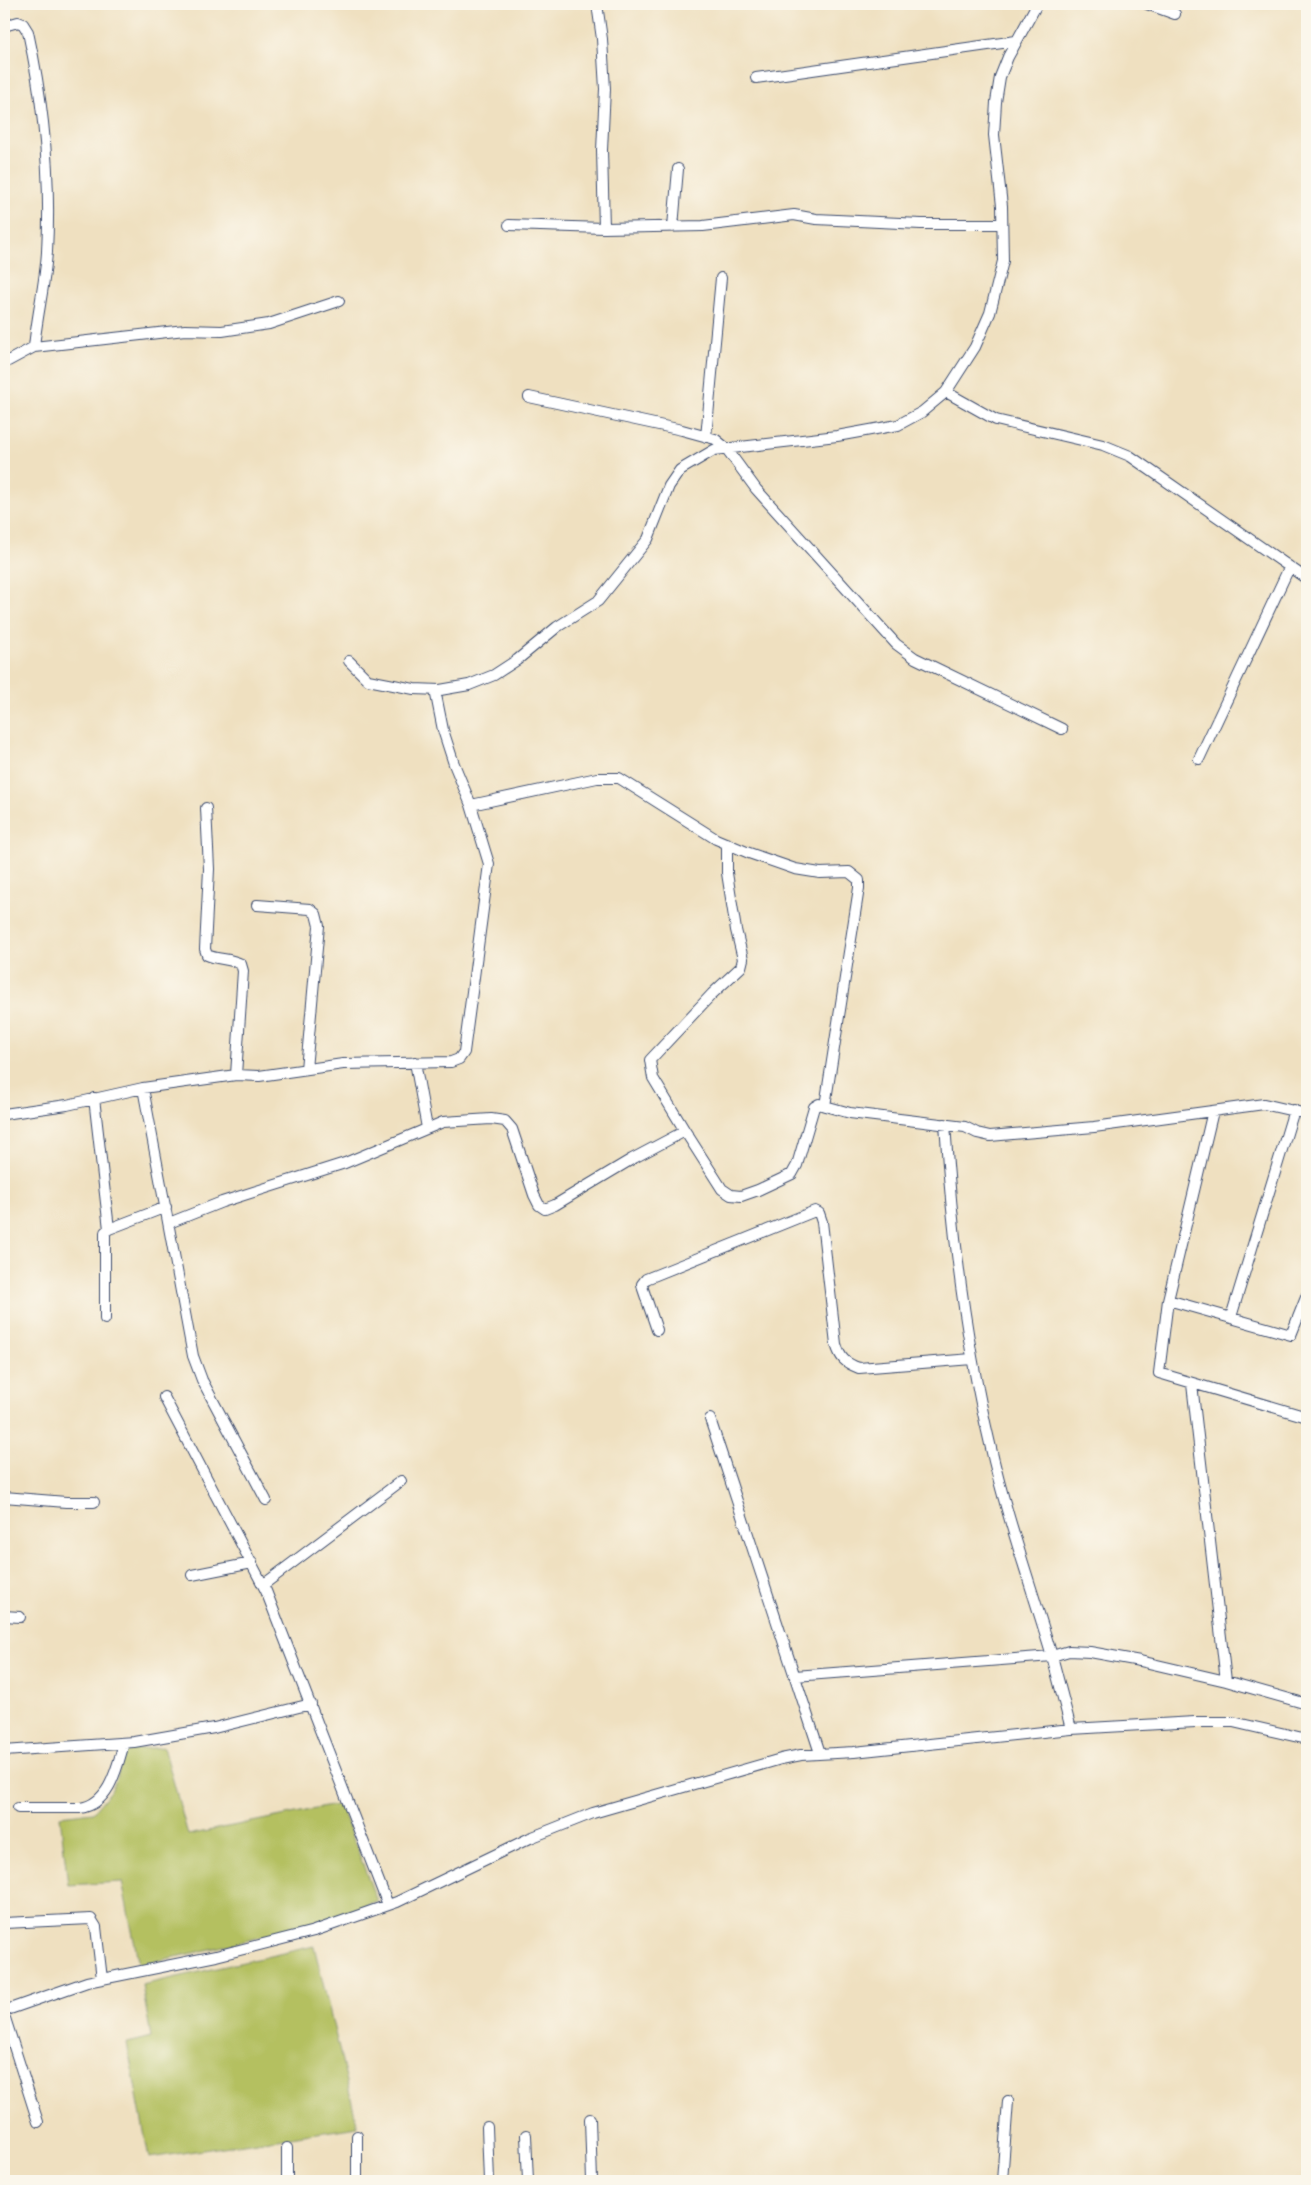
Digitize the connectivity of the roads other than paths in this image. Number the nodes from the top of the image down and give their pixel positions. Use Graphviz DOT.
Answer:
graph roads {
  1 [pos="597,4"];
  2 [pos="1037,4"];
  3 [pos="1147,4"];
  4 [pos="1175,14"];
  5 [pos="4,26"];
  6 [pos="1016,41"];
  7 [pos="756,78"];
  8 [pos="678,169"];
  9 [pos="1002,224"];
  10 [pos="510,225"];
  11 [pos="673,227"];
  12 [pos="604,228"];
  13 [pos="722,278"];
  14 [pos="339,301"];
  15 [pos="34,347"];
  16 [pos="4,362"];
  17 [pos="946,392"];
  18 [pos="529,397"];
  19 [pos="706,437"];
  20 [pos="726,448"];
  21 [pos="1289,568"];
  22 [pos="1307,579"];
  23 [pos="349,661"];
  24 [pos="440,690"];
  25 [pos="1062,729"];
  26 [pos="1199,759"];
  27 [pos="471,805"];
  28 [pos="206,808"];
  29 [pos="727,843"];
  30 [pos="257,905"];
  31 [pos="415,1062"];
  32 [pos="306,1069"];
  33 [pos="236,1075"];
  34 [pos="143,1088"];
  35 [pos="94,1098"];
  36 [pos="825,1106"];
  37 [pos="1294,1110"];
  38 [pos="1214,1111"];
  39 [pos="4,1114"];
  40 [pos="1307,1114"];
  41 [pos="944,1124"];
  42 [pos="427,1128"];
  43 [pos="685,1131"];
  44 [pos="166,1207"];
  45 [pos="169,1223"];
  46 [pos="109,1228"];
  47 [pos="1307,1294"];
  48 [pos="1168,1300"];
  49 [pos="1231,1317"];
  50 [pos="105,1319"];
  51 [pos="657,1330"];
  52 [pos="972,1359"];
  53 [pos="1192,1384"];
  54 [pos="164,1397"];
  55 [pos="1307,1418"];
  56 [pos="710,1419"];
  57 [pos="401,1481"];
  58 [pos="4,1497"];
  59 [pos="266,1500"];
  60 [pos="94,1502"];
  61 [pos="252,1563"];
  62 [pos="192,1575"];
  63 [pos="263,1584"];
  64 [pos="4,1616"];
  65 [pos="20,1617"];
  66 [pos="1052,1656"];
  67 [pos="795,1676"];
  68 [pos="1226,1681"];
  69 [pos="311,1704"];
  70 [pos="1307,1704"];
  71 [pos="1071,1729"];
  72 [pos="1307,1739"];
  73 [pos="124,1743"];
  74 [pos="4,1751"];
  75 [pos="820,1753"];
  76 [pos="18,1808"];
  77 [pos="388,1905"];
  78 [pos="4,1924"];
  79 [pos="102,1979"];
  80 [pos="4,2013"];
  81 [pos="1008,2101"];
  82 [pos="590,2120"];
  83 [pos="38,2122"];
  84 [pos="487,2128"];
  85 [pos="526,2135"];
  86 [pos="357,2136"];
  87 [pos="287,2148"];
  88 [pos="287,2181"];
  89 [pos="357,2181"];
  90 [pos="489,2181"];
  91 [pos="528,2181"];
  92 [pos="592,2181"];
  93 [pos="1002,2181"];
  1 -- 12 [label="street"];
  2 -- 6 [label="street"];
  3 -- 4 [label="street"];
  5 -- 15 [label="street"];
  6 -- 7 [label="street"];
  6 -- 9 [label="street"];
  8 -- 11 [label="street"];
  9 -- 11 [label="street"];
  9 -- 17 [label="street"];
  10 -- 12 [label="street"];
  11 -- 12 [label="street"];
  13 -- 19 [label="street"];
  14 -- 15 [label="street"];
  15 -- 16 [label="street"];
  17 -- 20 [label="street"];
  17 -- 21 [label="street"];
  18 -- 19 [label="street"];
  19 -- 20 [label="street"];
  20 -- 24 [label="street"];
  20 -- 25 [label="street"];
  21 -- 22 [label="street"];
  21 -- 26 [label="street"];
  23 -- 24 [label="street"];
  24 -- 27 [label="street"];
  27 -- 29 [label="street"];
  27 -- 31 [label="street"];
  28 -- 33 [label="street"];
  29 -- 36 [label="street"];
  29 -- 43 [label="street"];
  30 -- 32 [label="street"];
  31 -- 32 [label="street"];
  31 -- 42 [label="street"];
  32 -- 33 [label="street"];
  33 -- 34 [label="street"];
  34 -- 35 [label="street"];
  34 -- 44 [label="street"];
  35 -- 39 [label="street"];
  35 -- 46 [label="street"];
  36 -- 41 [label="street"];
  36 -- 43 [label="street"];
  37 -- 38 [label="street"];
  37 -- 40 [label="street"];
  37 -- 49 [label="street"];
  38 -- 41 [label="street"];
  38 -- 48 [label="street"];
  41 -- 52 [label="street"];
  42 -- 43 [label="street"];
  42 -- 45 [label="street"];
  44 -- 45 [label="street"];
  44 -- 46 [label="street"];
  45 -- 59 [label="street"];
  46 -- 50 [label="street"];
  47 -- 49 [label="street"];
  48 -- 49 [label="street"];
  48 -- 53 [label="street"];
  51 -- 52 [label="street"];
  52 -- 66 [label="street"];
  53 -- 55 [label="street"];
  53 -- 68 [label="street"];
  54 -- 61 [label="street"];
  56 -- 67 [label="street"];
  57 -- 63 [label="street"];
  58 -- 60 [label="street"];
  61 -- 62 [label="street"];
  61 -- 63 [label="street"];
  63 -- 69 [label="street"];
  64 -- 65 [label="street"];
  66 -- 67 [label="street"];
  66 -- 68 [label="street"];
  66 -- 71 [label="street"];
  67 -- 75 [label="street"];
  68 -- 70 [label="street"];
  69 -- 73 [label="street"];
  69 -- 77 [label="street"];
  71 -- 72 [label="street"];
  71 -- 75 [label="street"];
  73 -- 74 [label="street"];
  73 -- 76 [label="street"];
  75 -- 77 [label="street"];
  77 -- 79 [label="street"];
  78 -- 79 [label="street"];
  79 -- 80 [label="street"];
  80 -- 83 [label="street"];
  81 -- 93 [label="street"];
  82 -- 92 [label="street"];
  84 -- 90 [label="street"];
  85 -- 91 [label="street"];
  86 -- 89 [label="street"];
  87 -- 88 [label="street"];
}
